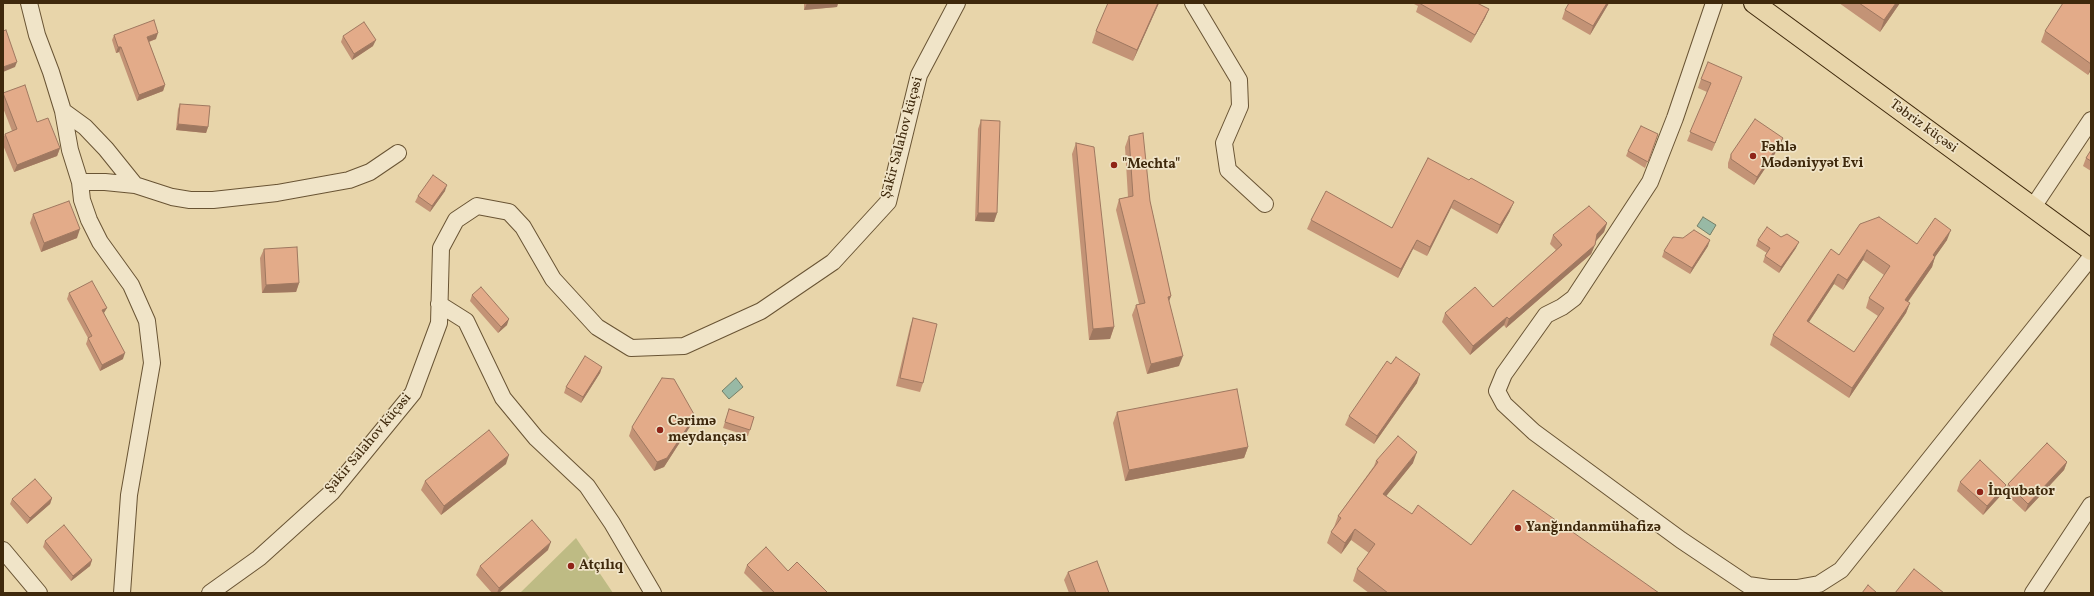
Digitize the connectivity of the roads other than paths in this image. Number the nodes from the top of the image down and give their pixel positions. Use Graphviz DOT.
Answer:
graph roads {
  1 [pos="29,3"];
  2 [pos="957,3"];
  3 [pos="1193,3"];
  4 [pos="1714,3"];
  5 [pos="1754,3"];
  6 [pos="62,111"];
  7 [pos="2091,120"];
  8 [pos="398,154"];
  9 [pos="80,182"];
  10 [pos="135,185"];
  11 [pos="1265,204"];
  12 [pos="2033,207"];
  13 [pos="2091,250"];
  14 [pos="2091,258"];
  15 [pos="439,304"];
  16 [pos="2091,505"];
  17 [pos="3,550"];
  18 [pos="39,593"];
  19 [pos="122,593"];
  20 [pos="210,593"];
  21 [pos="653,593"];
  22 [pos="2033,593"];
  1 -- 6 [label="street"];
  2 -- 15 [label="street, Şakir Salahov küçəsi"];
  3 -- 11 [label="street"];
  4 -- 14 [label="street"];
  5 -- 12 [label="main road, Təbriz küçəsi"];
  6 -- 9 [label="street"];
  6 -- 10 [label="street"];
  7 -- 12 [label="street"];
  8 -- 10 [label="street"];
  9 -- 10 [label="street"];
  9 -- 19 [label="street"];
  12 -- 13 [label="main road, Təbriz küçəsi"];
  15 -- 20 [label="street, Şakir Salahov küçəsi"];
  15 -- 21 [label="street"];
  16 -- 22 [label="street"];
  17 -- 18 [label="street"];
}
